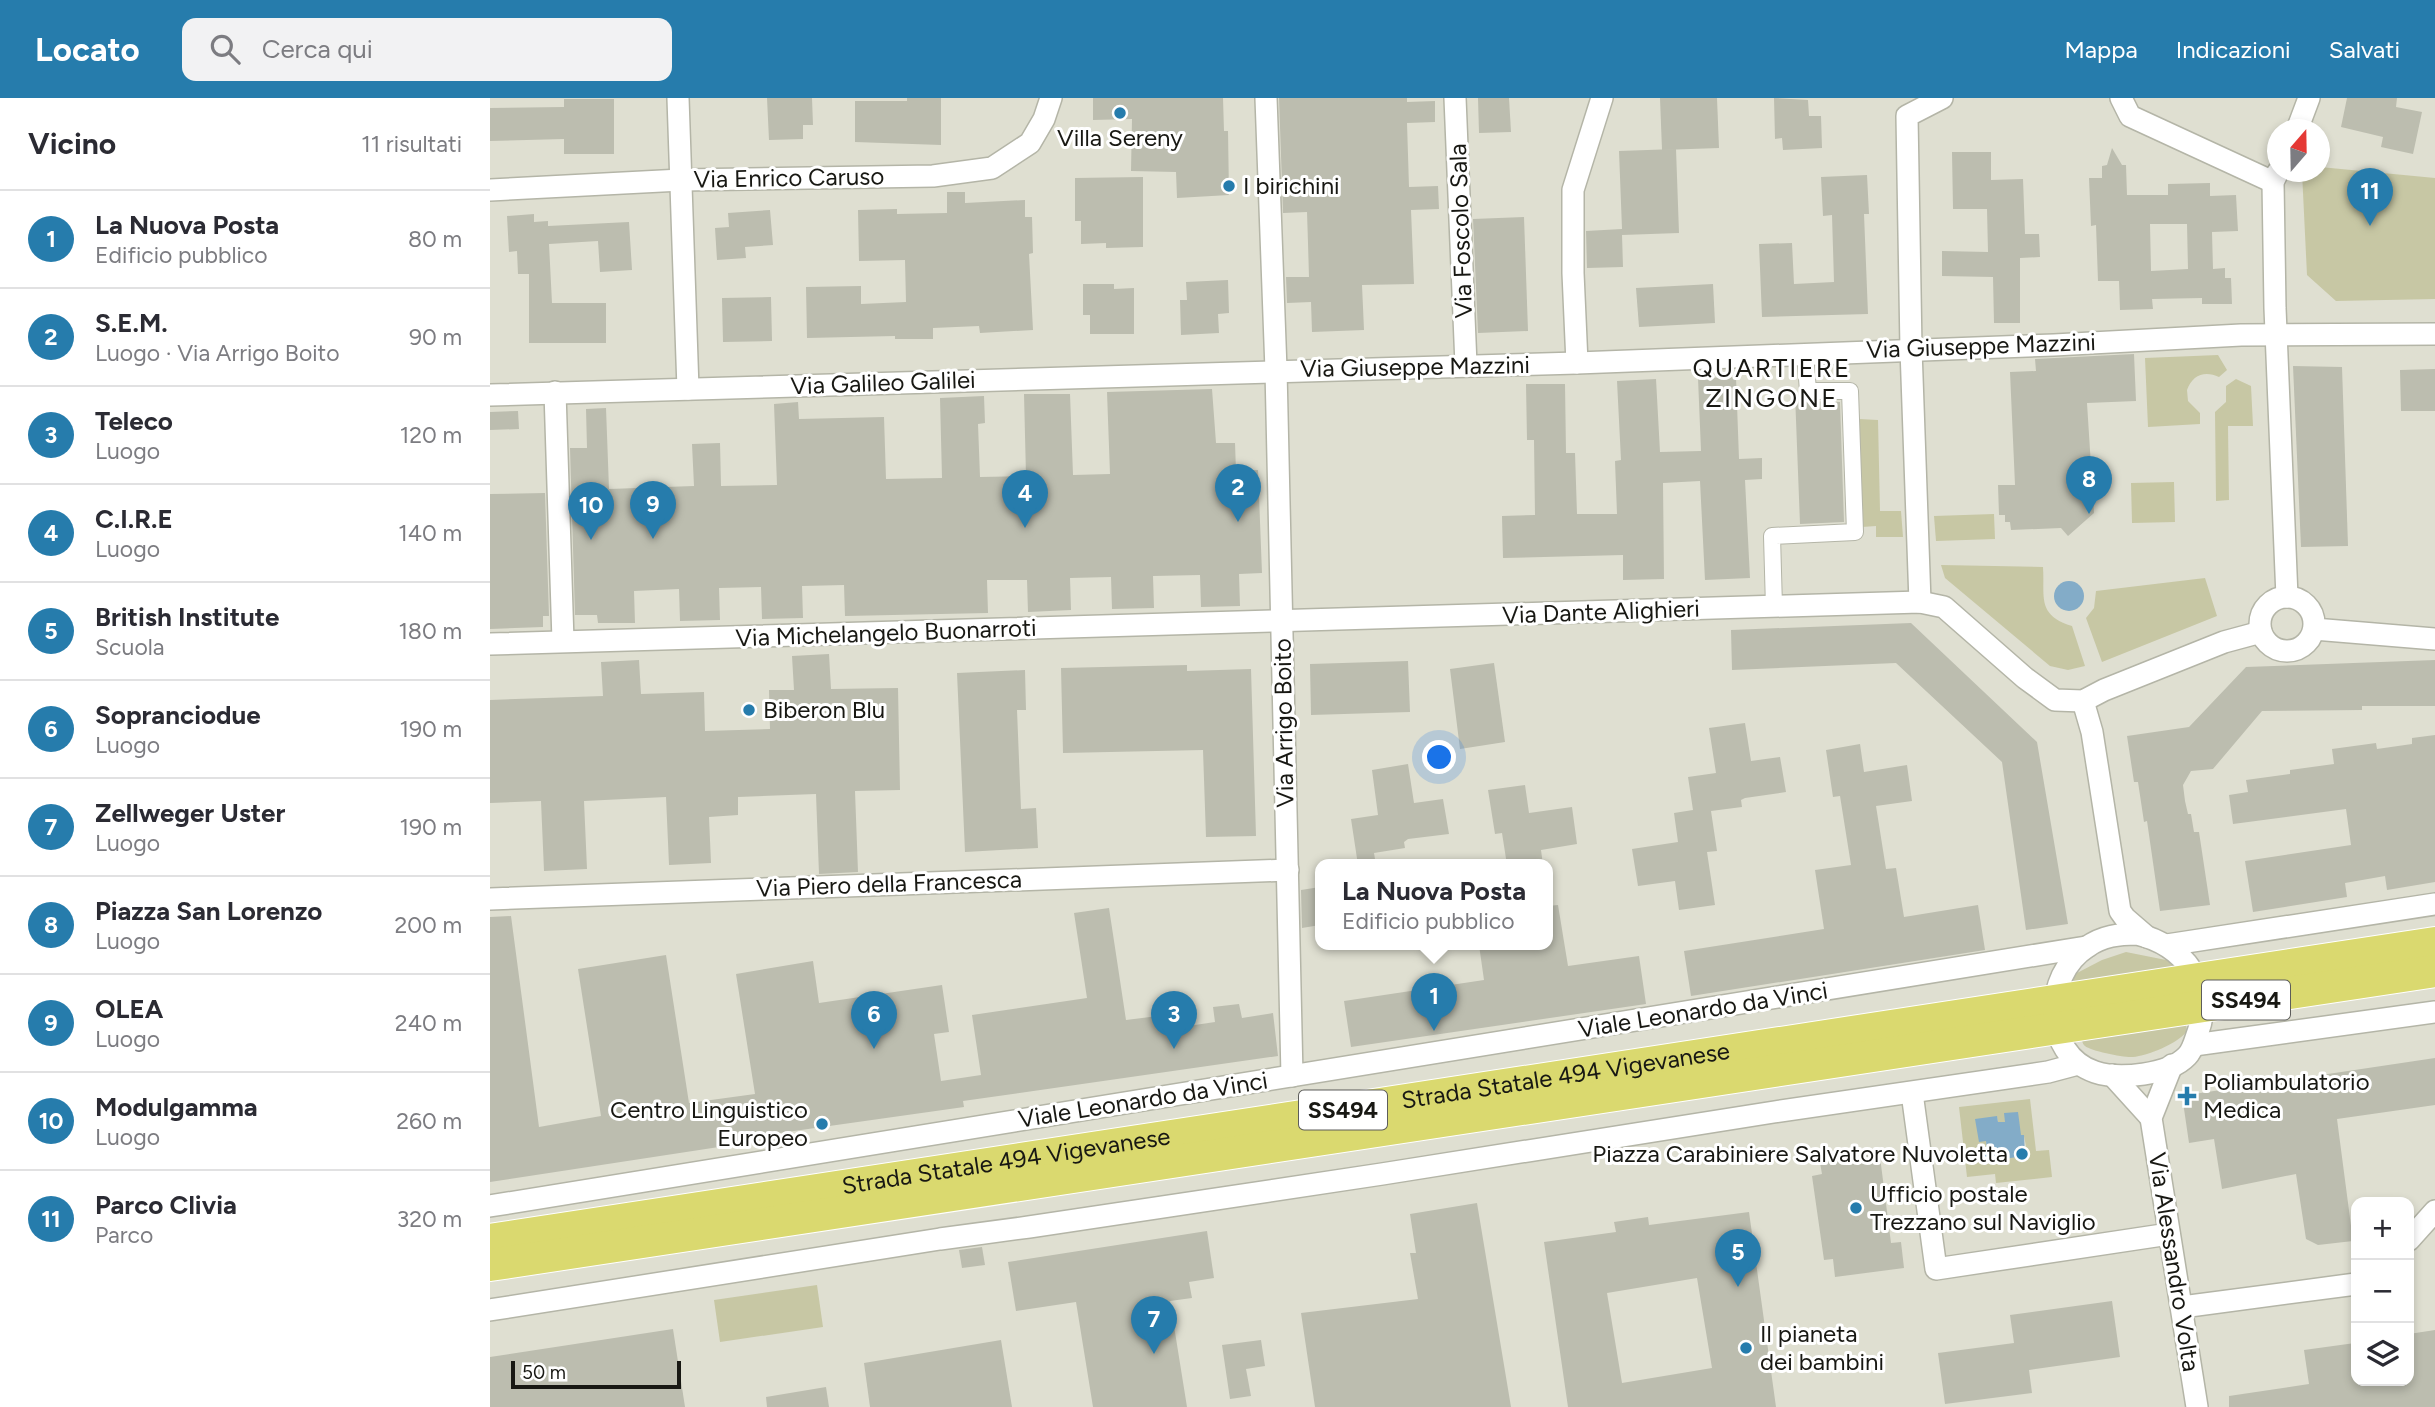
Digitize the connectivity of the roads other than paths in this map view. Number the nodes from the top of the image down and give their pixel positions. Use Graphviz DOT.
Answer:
graph roads {
  1 [pos="678,98"];
  2 [pos="1051,98"];
  3 [pos="1266,98"];
  4 [pos="1455,98"];
  5 [pos="1602,98"];
  6 [pos="1942,98"];
  7 [pos="2121,98"];
  8 [pos="2309,98"];
  9 [pos="2301,119"];
  10 [pos="2267,173"];
  11 [pos="681,180"];
  12 [pos="2276,182"];
  13 [pos="490,190"];
  14 [pos="2277,334"];
  15 [pos="2435,334"];
  16 [pos="1911,349"];
  17 [pos="1805,354"];
  18 [pos="1577,363"];
  19 [pos="1466,365"];
  20 [pos="1276,370"];
  21 [pos="688,389"];
  22 [pos="555,392"];
  23 [pos="490,395"];
  24 [pos="2287,597"];
  25 [pos="1920,603"];
  26 [pos="1774,607"];
  27 [pos="1282,622"];
  28 [pos="2314,629"];
  29 [pos="2261,632"];
  30 [pos="2435,639"];
  31 [pos="563,641"];
  32 [pos="490,644"];
  33 [pos="2082,701"];
  34 [pos="1287,870"];
  35 [pos="490,899"];
  36 [pos="2435,904"];
  37 [pos="2120,911"];
  38 [pos="2108,936"];
  39 [pos="2147,937"];
  40 [pos="2435,943"];
  41 [pos="2167,945"];
  42 [pos="2086,947"];
  43 [pos="2435,971"];
  44 [pos="2200,992"];
  45 [pos="2435,1012"];
  46 [pos="2055,1015"];
  47 [pos="2194,1045"];
  48 [pos="2078,1064"];
  49 [pos="2172,1065"];
  50 [pos="2112,1075"];
  51 [pos="1292,1076"];
  52 [pos="1912,1093"];
  53 [pos="2151,1118"];
  54 [pos="490,1206"];
  55 [pos="2435,1211"];
  56 [pos="2169,1234"];
  57 [pos="2414,1234"];
  58 [pos="490,1240"];
  59 [pos="490,1265"];
  60 [pos="2351,1285"];
  61 [pos="2182,1307"];
  62 [pos="490,1310"];
  63 [pos="2197,1407"];
  1 -- 11 [label="street"];
  2 -- 11 [label="street, Via Enrico Caruso"];
  3 -- 20 [label="street, Via Arrigo Boito"];
  4 -- 19 [label="street, Via Foscolo Sala"];
  5 -- 18 [label="street"];
  6 -- 16 [label="street"];
  7 -- 10 [label="street"];
  8 -- 9 [label="street"];
  11 -- 13 [label="street, Via Enrico Caruso"];
  11 -- 21 [label="street"];
  12 -- 14 [label="street"];
  14 -- 15 [label="street, Via Giuseppe Mazzini"];
  14 -- 16 [label="street, Via Giuseppe Mazzini"];
  14 -- 24 [label="street"];
  16 -- 17 [label="street, Via Giuseppe Mazzini"];
  16 -- 25 [label="street"];
  17 -- 18 [label="street, Via Giuseppe Mazzini"];
  17 -- 26 [label="street"];
  18 -- 19 [label="street, Via Giuseppe Mazzini"];
  19 -- 20 [label="street, Via Giuseppe Mazzini"];
  20 -- 21 [label="street, Via Galileo Galilei"];
  20 -- 27 [label="street, Via Arrigo Boito"];
  21 -- 22 [label="street, Via Galileo Galilei"];
  22 -- 23 [label="street, Via Galileo Galilei"];
  22 -- 31 [label="street"];
  24 -- 28 [label="street"];
  24 -- 29 [label="street"];
  25 -- 26 [label="street, Via Dante Alighieri"];
  25 -- 33 [label="street"];
  26 -- 27 [label="street, Via Dante Alighieri"];
  27 -- 31 [label="street, Via Michelangelo Buonarroti"];
  27 -- 34 [label="street, Via Arrigo Boito"];
  28 -- 29 [label="street"];
  28 -- 30 [label="street"];
  29 -- 33 [label="street"];
  31 -- 32 [label="street, Via Michelangelo Buonarroti"];
  33 -- 37 [label="street"];
  34 -- 35 [label="street, Via Piero della Francesca"];
  34 -- 51 [label="street, Via Arrigo Boito"];
  36 -- 41 [label="street"];
  37 -- 38 [label="street"];
  37 -- 39 [label="street"];
  38 -- 39 [label="street"];
  38 -- 42 [label="street"];
  39 -- 41 [label="street"];
  40 -- 44 [label="main road, Strada Statale 494 Vigevanese / SS494"];
  41 -- 44 [label="street"];
  42 -- 46 [label="street"];
  42 -- 51 [label="street, Viale Leonardo da Vinci"];
  43 -- 44 [label="main road, Strada Statale 494 Vigevanese / SS494"];
  44 -- 46 [label="main road, Strada Statale 494 Vigevanese / SS494"];
  44 -- 47 [label="street"];
  45 -- 47 [label="street"];
  46 -- 48 [label="street"];
  46 -- 58 [label="main road, Strada Statale 494 Vigevanese / SS494"];
  46 -- 59 [label="main road, Strada Statale 494 Vigevanese / SS494"];
  47 -- 49 [label="street"];
  48 -- 50 [label="street"];
  48 -- 52 [label="street"];
  49 -- 50 [label="street"];
  49 -- 53 [label="street, Via Alessandro Volta"];
  50 -- 53 [label="street, Via Alessandro Volta"];
  51 -- 54 [label="street, Viale Leonardo da Vinci"];
  52 -- 56 [label="street"];
  52 -- 62 [label="street"];
  53 -- 56 [label="street, Via Alessandro Volta"];
  55 -- 57 [label="street"];
  56 -- 61 [label="street, Via Alessandro Volta"];
  60 -- 61 [label="street"];
  61 -- 63 [label="street, Via Alessandro Volta"];
}
